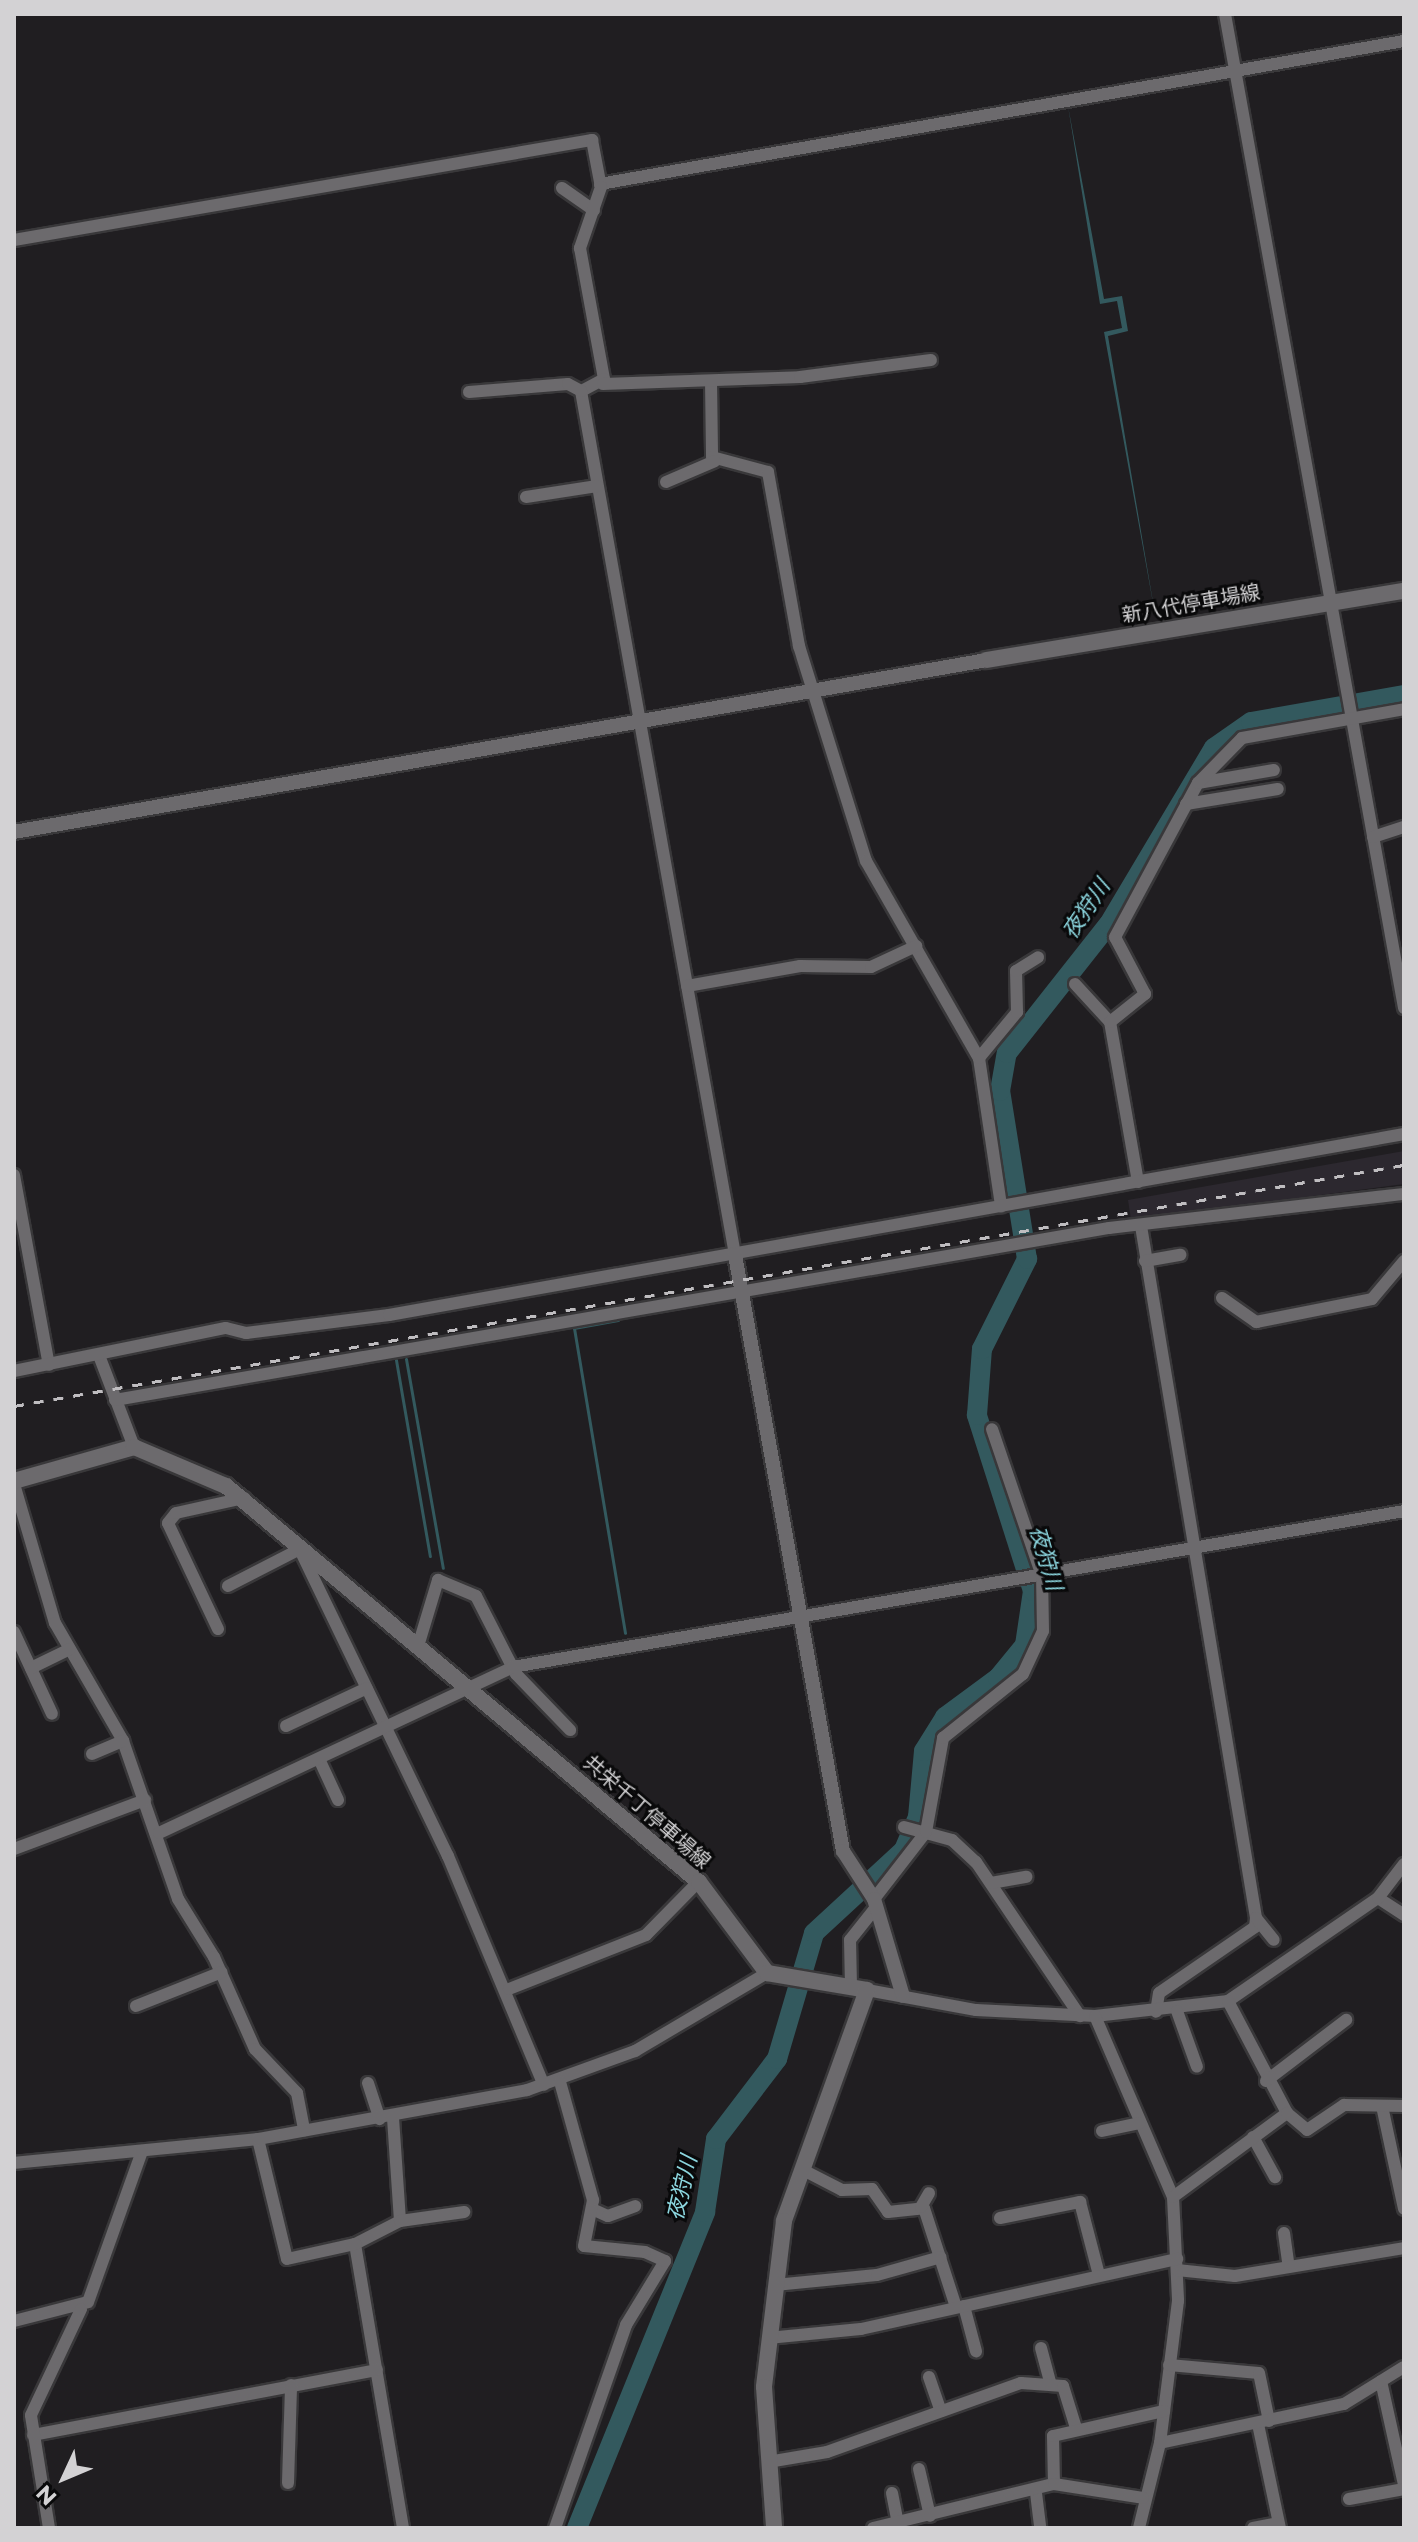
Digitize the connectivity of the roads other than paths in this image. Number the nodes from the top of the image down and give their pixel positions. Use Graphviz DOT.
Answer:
graph roads {
  1 [pos="1225,14"];
  2 [pos="1404,41"];
  3 [pos="1234,72"];
  4 [pos="600,184"];
  5 [pos="562,188"];
  6 [pos="594,210"];
  7 [pos="14,240"];
  8 [pos="931,360"];
  9 [pos="711,381"];
  10 [pos="603,384"];
  11 [pos="581,391"];
  12 [pos="469,392"];
  13 [pos="715,461"];
  14 [pos="666,482"];
  15 [pos="597,486"];
  16 [pos="526,497"];
  17 [pos="1404,591"];
  18 [pos="1331,599"];
  19 [pos="986,660"];
  20 [pos="817,694"];
  21 [pos="1404,709"];
  22 [pos="1354,716"];
  23 [pos="639,722"];
  24 [pos="1274,770"];
  25 [pos="1198,783"];
  26 [pos="1278,789"];
  27 [pos="1186,804"];
  28 [pos="1404,827"];
  29 [pos="14,832"];
  30 [pos="1373,837"];
  31 [pos="916,946"];
  32 [pos="1038,957"];
  33 [pos="1075,984"];
  34 [pos="687,986"];
  35 [pos="1404,1008"];
  36 [pos="1110,1022"];
  37 [pos="984,1052"];
  38 [pos="1404,1134"];
  39 [pos="14,1175"];
  40 [pos="1138,1182"];
  41 [pos="1404,1194"];
  42 [pos="1002,1206"];
  43 [pos="1141,1226"];
  44 [pos="735,1255"];
  45 [pos="1180,1255"];
  46 [pos="1145,1261"];
  47 [pos="1404,1261"];
  48 [pos="740,1290"];
  49 [pos="1222,1298"];
  50 [pos="100,1358"];
  51 [pos="49,1365"];
  52 [pos="14,1371"];
  53 [pos="115,1400"];
  54 [pos="992,1429"];
  55 [pos="134,1447"];
  56 [pos="14,1482"];
  57 [pos="244,1498"];
  58 [pos="1403,1514"];
  59 [pos="300,1546"];
  60 [pos="1190,1549"];
  61 [pos="1041,1576"];
  62 [pos="228,1586"];
  63 [pos="800,1616"];
  64 [pos="218,1629"];
  65 [pos="14,1632"];
  66 [pos="419,1643"];
  67 [pos="70,1649"];
  68 [pos="513,1667"];
  69 [pos="31,1668"];
  70 [pos="367,1688"];
  71 [pos="475,1690"];
  72 [pos="52,1714"];
  73 [pos="286,1726"];
  74 [pos="388,1730"];
  75 [pos="570,1730"];
  76 [pos="123,1741"];
  77 [pos="92,1754"];
  78 [pos="320,1761"];
  79 [pos="145,1800"];
  80 [pos="338,1800"];
  81 [pos="906,1827"];
  82 [pos="924,1832"];
  83 [pos="159,1833"];
  84 [pos="14,1849"];
  85 [pos="1404,1864"];
  86 [pos="1026,1877"];
  87 [pos="698,1882"];
  88 [pos="991,1883"];
  89 [pos="1378,1898"];
  90 [pos="874,1900"];
  91 [pos="1404,1915"];
  92 [pos="1256,1918"];
  93 [pos="1274,1940"];
  94 [pos="222,1972"];
  95 [pos="775,1974"];
  96 [pos="509,1989"];
  97 [pos="859,1989"];
  98 [pos="903,1996"];
  99 [pos="1228,2001"];
  100 [pos="136,2006"];
  101 [pos="1177,2011"];
  102 [pos="1156,2012"];
  103 [pos="1080,2016"];
  104 [pos="1095,2016"];
  105 [pos="1346,2020"];
  106 [pos="1197,2067"];
  107 [pos="1266,2081"];
  108 [pos="560,2082"];
  109 [pos="368,2083"];
  110 [pos="544,2085"];
  111 [pos="1382,2106"];
  112 [pos="1404,2106"];
  113 [pos="1287,2113"];
  114 [pos="387,2119"];
  115 [pos="1139,2123"];
  116 [pos="304,2130"];
  117 [pos="1102,2131"];
  118 [pos="1253,2137"];
  119 [pos="258,2139"];
  120 [pos="142,2151"];
  121 [pos="14,2163"];
  122 [pos="803,2170"];
  123 [pos="1275,2177"];
  124 [pos="929,2193"];
  125 [pos="1173,2197"];
  126 [pos="635,2206"];
  127 [pos="921,2207"];
  128 [pos="592,2209"];
  129 [pos="1404,2209"];
  130 [pos="464,2212"];
  131 [pos="1000,2218"];
  132 [pos="400,2221"];
  133 [pos="1284,2233"];
  134 [pos="355,2244"];
  135 [pos="1404,2248"];
  136 [pos="941,2257"];
  137 [pos="1177,2265"];
  138 [pos="1289,2267"];
  139 [pos="1099,2275"];
  140 [pos="775,2285"];
  141 [pos="960,2307"];
  142 [pos="81,2309"];
  143 [pos="14,2321"];
  144 [pos="768,2338"];
  145 [pos="1041,2348"];
  146 [pos="976,2351"];
  147 [pos="1169,2365"];
  148 [pos="1404,2367"];
  149 [pos="377,2370"];
  150 [pos="929,2377"];
  151 [pos="1381,2381"];
  152 [pos="291,2385"];
  153 [pos="1051,2385"];
  154 [pos="941,2411"];
  155 [pos="1164,2411"];
  156 [pos="1264,2423"];
  157 [pos="1076,2428"];
  158 [pos="33,2435"];
  159 [pos="1160,2443"];
  160 [pos="768,2462"];
  161 [pos="919,2469"];
  162 [pos="288,2483"];
  163 [pos="1054,2484"];
  164 [pos="1404,2487"];
  165 [pos="892,2493"];
  166 [pos="1036,2493"];
  167 [pos="1143,2498"];
  168 [pos="1349,2499"];
  169 [pos="930,2516"];
  170 [pos="898,2523"];
  171 [pos="1279,2526"];
  172 [pos="49,2528"];
  173 [pos="403,2528"];
  174 [pos="555,2528"];
  175 [pos="774,2528"];
  176 [pos="873,2528"];
  177 [pos="1040,2528"];
  178 [pos="1139,2528"];
  179 [pos="1253,2528"];
  1 -- 3 [label="street"];
  2 -- 3 [label="street"];
  3 -- 4 [label="street"];
  3 -- 18 [label="street"];
  4 -- 6 [label="street"];
  4 -- 7 [label="street"];
  5 -- 6 [label="street"];
  6 -- 10 [label="street"];
  8 -- 9 [label="street"];
  9 -- 10 [label="street"];
  9 -- 13 [label="street"];
  10 -- 11 [label="street"];
  11 -- 12 [label="street"];
  11 -- 15 [label="street"];
  13 -- 14 [label="street"];
  13 -- 20 [label="street"];
  15 -- 16 [label="street"];
  15 -- 23 [label="street"];
  17 -- 18 [label="main road, 新八代停車場線"];
  18 -- 19 [label="main road, 新八代停車場線"];
  18 -- 22 [label="street"];
  19 -- 20 [label="street"];
  20 -- 23 [label="street"];
  20 -- 31 [label="street"];
  21 -- 22 [label="street"];
  22 -- 25 [label="street"];
  22 -- 30 [label="street"];
  23 -- 29 [label="street"];
  23 -- 34 [label="street"];
  24 -- 25 [label="street"];
  25 -- 27 [label="street"];
  26 -- 27 [label="street"];
  27 -- 36 [label="street"];
  28 -- 30 [label="street"];
  30 -- 35 [label="street"];
  31 -- 34 [label="street"];
  31 -- 37 [label="street"];
  32 -- 37 [label="street"];
  33 -- 36 [label="street"];
  34 -- 44 [label="street"];
  36 -- 40 [label="street"];
  37 -- 42 [label="street"];
  38 -- 40 [label="street"];
  39 -- 51 [label="street"];
  40 -- 42 [label="street"];
  41 -- 43 [label="street"];
  42 -- 44 [label="street"];
  43 -- 46 [label="street"];
  43 -- 48 [label="street"];
  44 -- 48 [label="street"];
  44 -- 50 [label="street"];
  45 -- 46 [label="street"];
  46 -- 60 [label="street"];
  47 -- 49 [label="street"];
  48 -- 53 [label="street"];
  48 -- 63 [label="street"];
  50 -- 51 [label="street"];
  50 -- 53 [label="street"];
  51 -- 52 [label="street"];
  53 -- 55 [label="street"];
  54 -- 61 [label="street"];
  55 -- 56 [label="main road"];
  55 -- 57 [label="main road, 共栄千丁停車場線"];
  56 -- 67 [label="street"];
  57 -- 59 [label="main road, 共栄千丁停車場線"];
  57 -- 64 [label="street"];
  58 -- 60 [label="street"];
  59 -- 62 [label="street"];
  59 -- 66 [label="main road, 共栄千丁停車場線"];
  59 -- 70 [label="street"];
  60 -- 61 [label="street"];
  60 -- 92 [label="street"];
  61 -- 63 [label="street"];
  61 -- 82 [label="street"];
  63 -- 68 [label="street"];
  63 -- 90 [label="street"];
  65 -- 69 [label="street"];
  66 -- 68 [label="street"];
  66 -- 71 [label="main road, 共栄千丁停車場線"];
  67 -- 69 [label="street"];
  67 -- 76 [label="street"];
  68 -- 71 [label="street"];
  68 -- 75 [label="street"];
  69 -- 72 [label="street"];
  70 -- 73 [label="street"];
  70 -- 74 [label="street"];
  71 -- 74 [label="street"];
  71 -- 87 [label="main road, 共栄千丁停車場線"];
  74 -- 78 [label="street"];
  74 -- 96 [label="street"];
  76 -- 77 [label="street"];
  76 -- 79 [label="street"];
  78 -- 80 [label="street"];
  78 -- 83 [label="street"];
  79 -- 83 [label="street"];
  79 -- 84 [label="street"];
  81 -- 82 [label="street"];
  82 -- 88 [label="street"];
  82 -- 90 [label="street"];
  83 -- 94 [label="street"];
  85 -- 89 [label="street"];
  86 -- 88 [label="street"];
  87 -- 95 [label="main road, 共栄千丁停車場線"];
  87 -- 96 [label="street"];
  88 -- 103 [label="street"];
  89 -- 91 [label="street"];
  89 -- 99 [label="street"];
  90 -- 97 [label="street"];
  90 -- 98 [label="street"];
  92 -- 93 [label="street"];
  92 -- 102 [label="street"];
  94 -- 100 [label="street"];
  94 -- 116 [label="street"];
  95 -- 97 [label="main road"];
  95 -- 108 [label="street"];
  96 -- 110 [label="street"];
  97 -- 98 [label="street"];
  97 -- 122 [label="main road"];
  98 -- 103 [label="street"];
  99 -- 101 [label="street"];
  99 -- 107 [label="street"];
  101 -- 102 [label="street"];
  101 -- 106 [label="street"];
  102 -- 104 [label="street"];
  103 -- 104 [label="street"];
  104 -- 115 [label="street"];
  105 -- 107 [label="street"];
  107 -- 113 [label="street"];
  108 -- 110 [label="street"];
  108 -- 128 [label="street"];
  109 -- 114 [label="street"];
  110 -- 114 [label="street"];
  111 -- 112 [label="street"];
  111 -- 113 [label="street"];
  111 -- 129 [label="street"];
  113 -- 118 [label="street"];
  114 -- 116 [label="street"];
  114 -- 132 [label="street"];
  115 -- 117 [label="street"];
  115 -- 125 [label="street"];
  116 -- 119 [label="street"];
  118 -- 123 [label="street"];
  118 -- 125 [label="street"];
  119 -- 120 [label="street"];
  119 -- 134 [label="street"];
  120 -- 121 [label="street"];
  120 -- 142 [label="street"];
  122 -- 127 [label="street"];
  122 -- 140 [label="main road"];
  124 -- 127 [label="street"];
  125 -- 137 [label="street"];
  126 -- 128 [label="street"];
  127 -- 136 [label="street"];
  128 -- 174 [label="street"];
  130 -- 132 [label="street"];
  131 -- 139 [label="street"];
  132 -- 134 [label="street"];
  133 -- 138 [label="street"];
  134 -- 149 [label="street"];
  135 -- 138 [label="street"];
  136 -- 140 [label="street"];
  136 -- 141 [label="street"];
  137 -- 138 [label="street"];
  137 -- 139 [label="street"];
  137 -- 147 [label="street"];
  139 -- 141 [label="street"];
  140 -- 144 [label="main road"];
  141 -- 144 [label="street"];
  141 -- 146 [label="street"];
  142 -- 143 [label="street"];
  142 -- 158 [label="street"];
  144 -- 160 [label="main road"];
  145 -- 153 [label="street"];
  147 -- 155 [label="street"];
  147 -- 156 [label="street"];
  148 -- 151 [label="street"];
  149 -- 152 [label="street"];
  149 -- 173 [label="street"];
  150 -- 154 [label="street"];
  151 -- 156 [label="street"];
  151 -- 164 [label="street"];
  152 -- 158 [label="street"];
  152 -- 162 [label="street"];
  153 -- 154 [label="street"];
  153 -- 157 [label="street"];
  154 -- 160 [label="street"];
  155 -- 157 [label="street"];
  155 -- 159 [label="street"];
  156 -- 159 [label="street"];
  156 -- 171 [label="street"];
  157 -- 163 [label="street"];
  158 -- 172 [label="street"];
  159 -- 167 [label="street"];
  160 -- 175 [label="main road"];
  161 -- 169 [label="street"];
  163 -- 166 [label="street"];
  163 -- 167 [label="street"];
  164 -- 168 [label="street"];
  165 -- 170 [label="street"];
  166 -- 169 [label="street"];
  166 -- 177 [label="street"];
  167 -- 178 [label="street"];
  169 -- 170 [label="street"];
  170 -- 176 [label="street"];
  171 -- 179 [label="street"];
}
